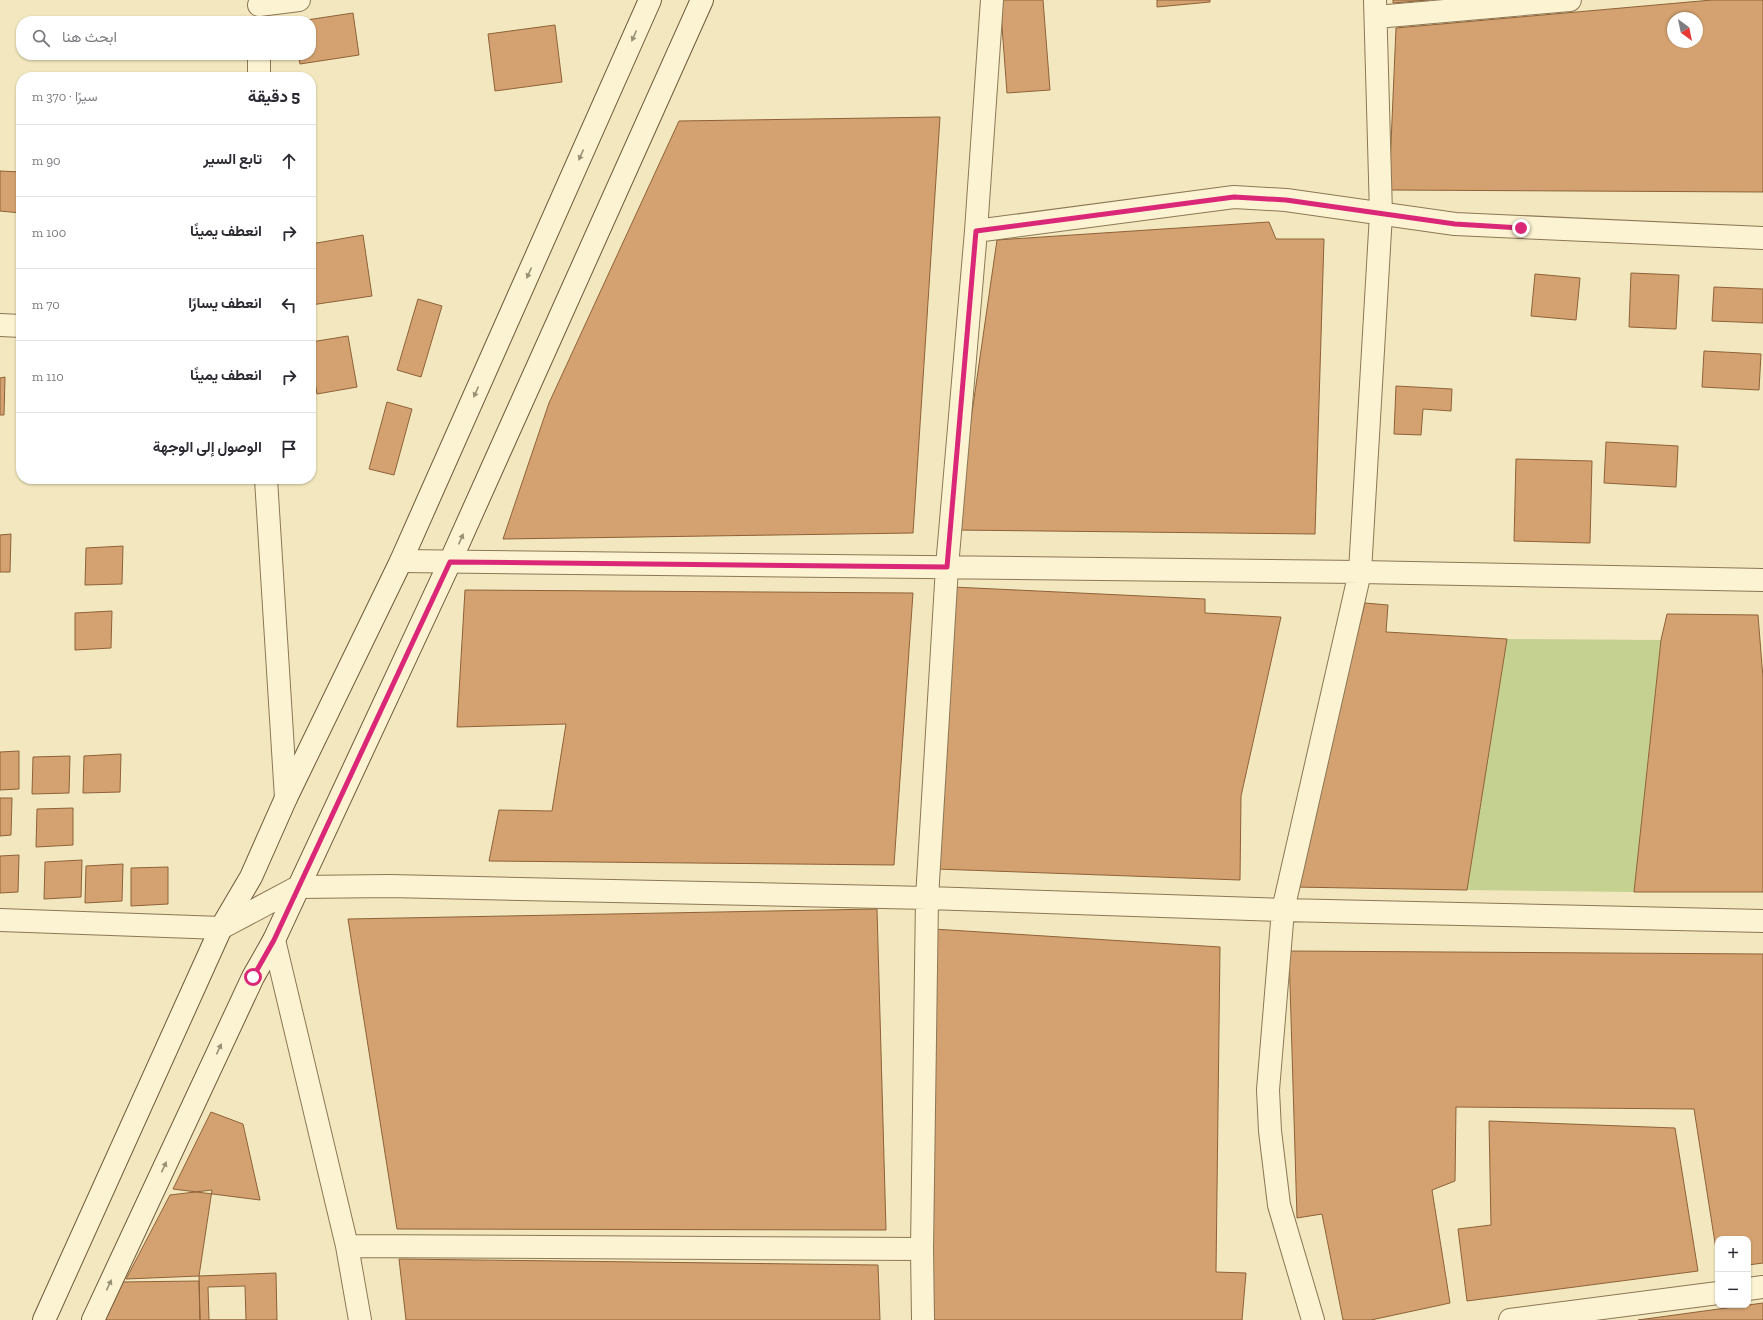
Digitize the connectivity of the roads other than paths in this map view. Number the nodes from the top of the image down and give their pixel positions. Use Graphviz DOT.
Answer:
graph roads {
  1 [pos="299,0"];
  2 [pos="650,0"];
  3 [pos="702,0"];
  4 [pos="992,0"];
  5 [pos="1570,0"];
  6 [pos="259,9"];
  7 [pos="1376,9"];
  8 [pos="259,60"];
  9 [pos="259,72"];
  10 [pos="1382,214"];
  11 [pos="976,231"];
  12 [pos="1763,238"];
  13 [pos="0,325"];
  14 [pos="16,326"];
  15 [pos="266,484"];
  16 [pos="401,561"];
  17 [pos="450,562"];
  18 [pos="947,567"];
  19 [pos="1360,572"];
  20 [pos="1763,580"];
  21 [pos="286,798"];
  22 [pos="298,887"];
  23 [pos="927,898"];
  24 [pos="1283,910"];
  25 [pos="0,920"];
  26 [pos="1763,921"];
  27 [pos="222,928"];
  28 [pos="274,940"];
  29 [pos="347,1246"];
  30 [pos="922,1249"];
  31 [pos="1763,1287"];
  32 [pos="1751,1289"];
  33 [pos="1715,1293"];
  34 [pos="44,1320"];
  35 [pos="93,1320"];
  36 [pos="360,1320"];
  37 [pos="923,1320"];
  38 [pos="1314,1320"];
  39 [pos="1510,1320"];
  1 -- 6 [label="street"];
  2 -- 16 [label="street, one-way"];
  17 -- 3 [label="street, one-way"];
  4 -- 11 [label="street"];
  5 -- 7 [label="street"];
  7 -- 10 [label="street"];
  8 -- 9 [label="street"];
  10 -- 11 [label="street"];
  10 -- 12 [label="street"];
  10 -- 19 [label="street"];
  11 -- 18 [label="street"];
  13 -- 14 [label="street"];
  15 -- 21 [label="street"];
  16 -- 17 [label="street"];
  16 -- 21 [label="street"];
  17 -- 18 [label="street"];
  17 -- 22 [label="street"];
  18 -- 19 [label="street"];
  18 -- 23 [label="street"];
  19 -- 20 [label="street"];
  19 -- 24 [label="street"];
  21 -- 27 [label="street"];
  22 -- 23 [label="street"];
  22 -- 27 [label="street"];
  22 -- 28 [label="street"];
  23 -- 24 [label="street"];
  23 -- 30 [label="street"];
  24 -- 26 [label="street"];
  24 -- 38 [label="street"];
  25 -- 27 [label="street"];
  27 -- 34 [label="street"];
  28 -- 29 [label="street"];
  35 -- 28 [label="street, one-way"];
  29 -- 30 [label="street"];
  29 -- 36 [label="street"];
  30 -- 37 [label="street"];
  31 -- 32 [label="street"];
  33 -- 39 [label="street"];
}
